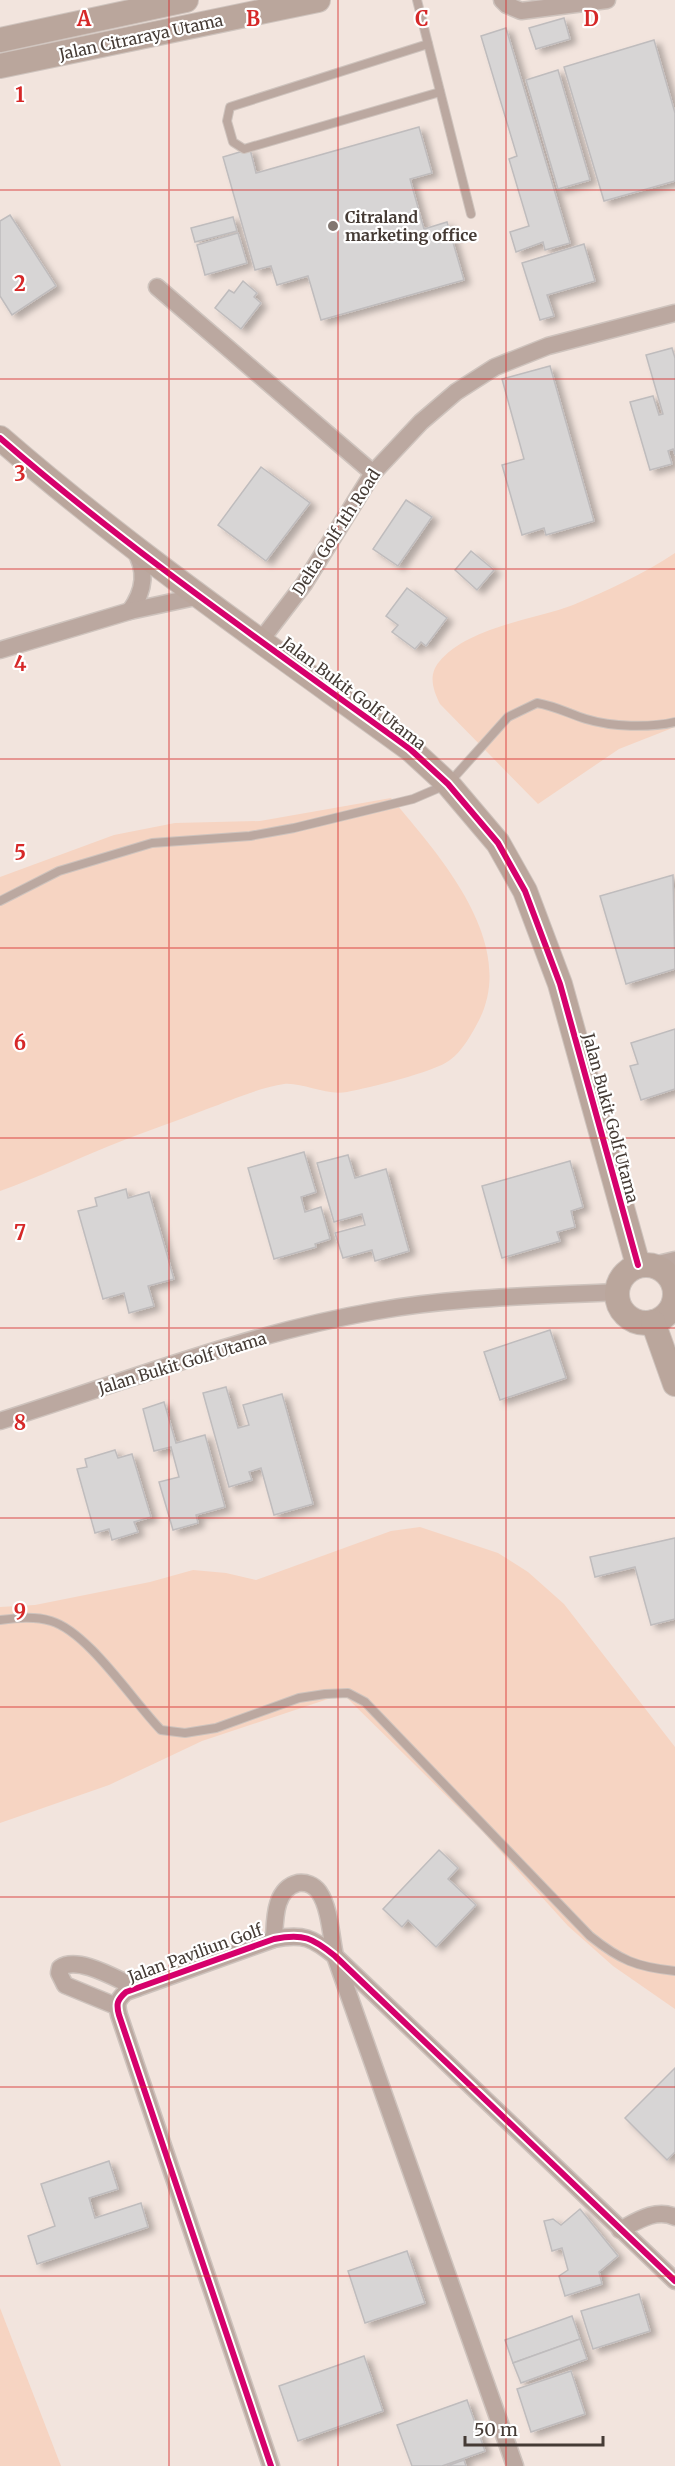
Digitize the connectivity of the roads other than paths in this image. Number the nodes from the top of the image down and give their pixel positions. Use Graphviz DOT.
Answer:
graph roads {
  1 [pos="186,0"];
  2 [pos="318,0"];
  3 [pos="417,0"];
  4 [pos="502,0"];
  5 [pos="607,0"];
  6 [pos="0,40"];
  7 [pos="428,44"];
  8 [pos="0,66"];
  9 [pos="440,92"];
  10 [pos="471,214"];
  11 [pos="157,287"];
  12 [pos="675,314"];
  13 [pos="0,438"];
  14 [pos="373,473"];
  15 [pos="133,548"];
  16 [pos="200,596"];
  17 [pos="130,610"];
  18 [pos="261,640"];
  19 [pos="0,650"];
  20 [pos="675,722"];
  21 [pos="448,784"];
  22 [pos="0,900"];
  23 [pos="656,1263"];
  24 [pos="616,1292"];
  25 [pos="665,1316"];
  26 [pos="675,1384"];
  27 [pos="0,1421"];
  28 [pos="0,1620"];
  29 [pos="274,1939"];
  30 [pos="335,1956"];
  31 [pos="675,1971"];
  32 [pos="137,1988"];
  33 [pos="117,2006"];
  34 [pos="675,2217"];
  35 [pos="620,2230"];
  36 [pos="675,2281"];
  37 [pos="271,2466"];
  38 [pos="515,2466"];
  1 -- 6 [label="street, Jalan Citraraya Utama"];
  2 -- 8 [label="street, Jalan Citraraya Utama"];
  3 -- 7 [label="lane"];
  4 -- 5 [label="street"];
  7 -- 9 [label="lane"];
  7 -- 9 [label="lane"];
  9 -- 10 [label="lane"];
  11 -- 14 [label="street"];
  12 -- 14 [label="street, Delta Golf 1th Road"];
  13 -- 15 [label="street, Jalan Bukit Golf Utama"];
  14 -- 18 [label="street, Delta Golf 1th Road"];
  15 -- 16 [label="street, Jalan Bukit Golf Utama"];
  15 -- 17 [label="street"];
  16 -- 17 [label="street"];
  16 -- 18 [label="street, Jalan Bukit Golf Utama"];
  17 -- 19 [label="street"];
  18 -- 21 [label="street, Jalan Bukit Golf Utama"];
  20 -- 21 [label="lane"];
  21 -- 22 [label="lane"];
  21 -- 23 [label="street, Jalan Bukit Golf Utama"];
  23 -- 24 [label="street"];
  23 -- 25 [label="street"];
  24 -- 25 [label="street"];
  24 -- 27 [label="street, Jalan Bukit Golf Utama"];
  25 -- 26 [label="street"];
  28 -- 31 [label="lane"];
  29 -- 30 [label="street, Jalan Paviliun Golf"];
  29 -- 30 [label="street"];
  29 -- 32 [label="street, Jalan Paviliun Golf"];
  30 -- 35 [label="street, Jalan Paviliun Golf"];
  30 -- 38 [label="street"];
  32 -- 33 [label="street, Jalan Paviliun Golf"];
  32 -- 33 [label="street"];
  33 -- 37 [label="street"];
  34 -- 35 [label="street"];
  35 -- 36 [label="street, Jalan Paviliun Golf"];
}
